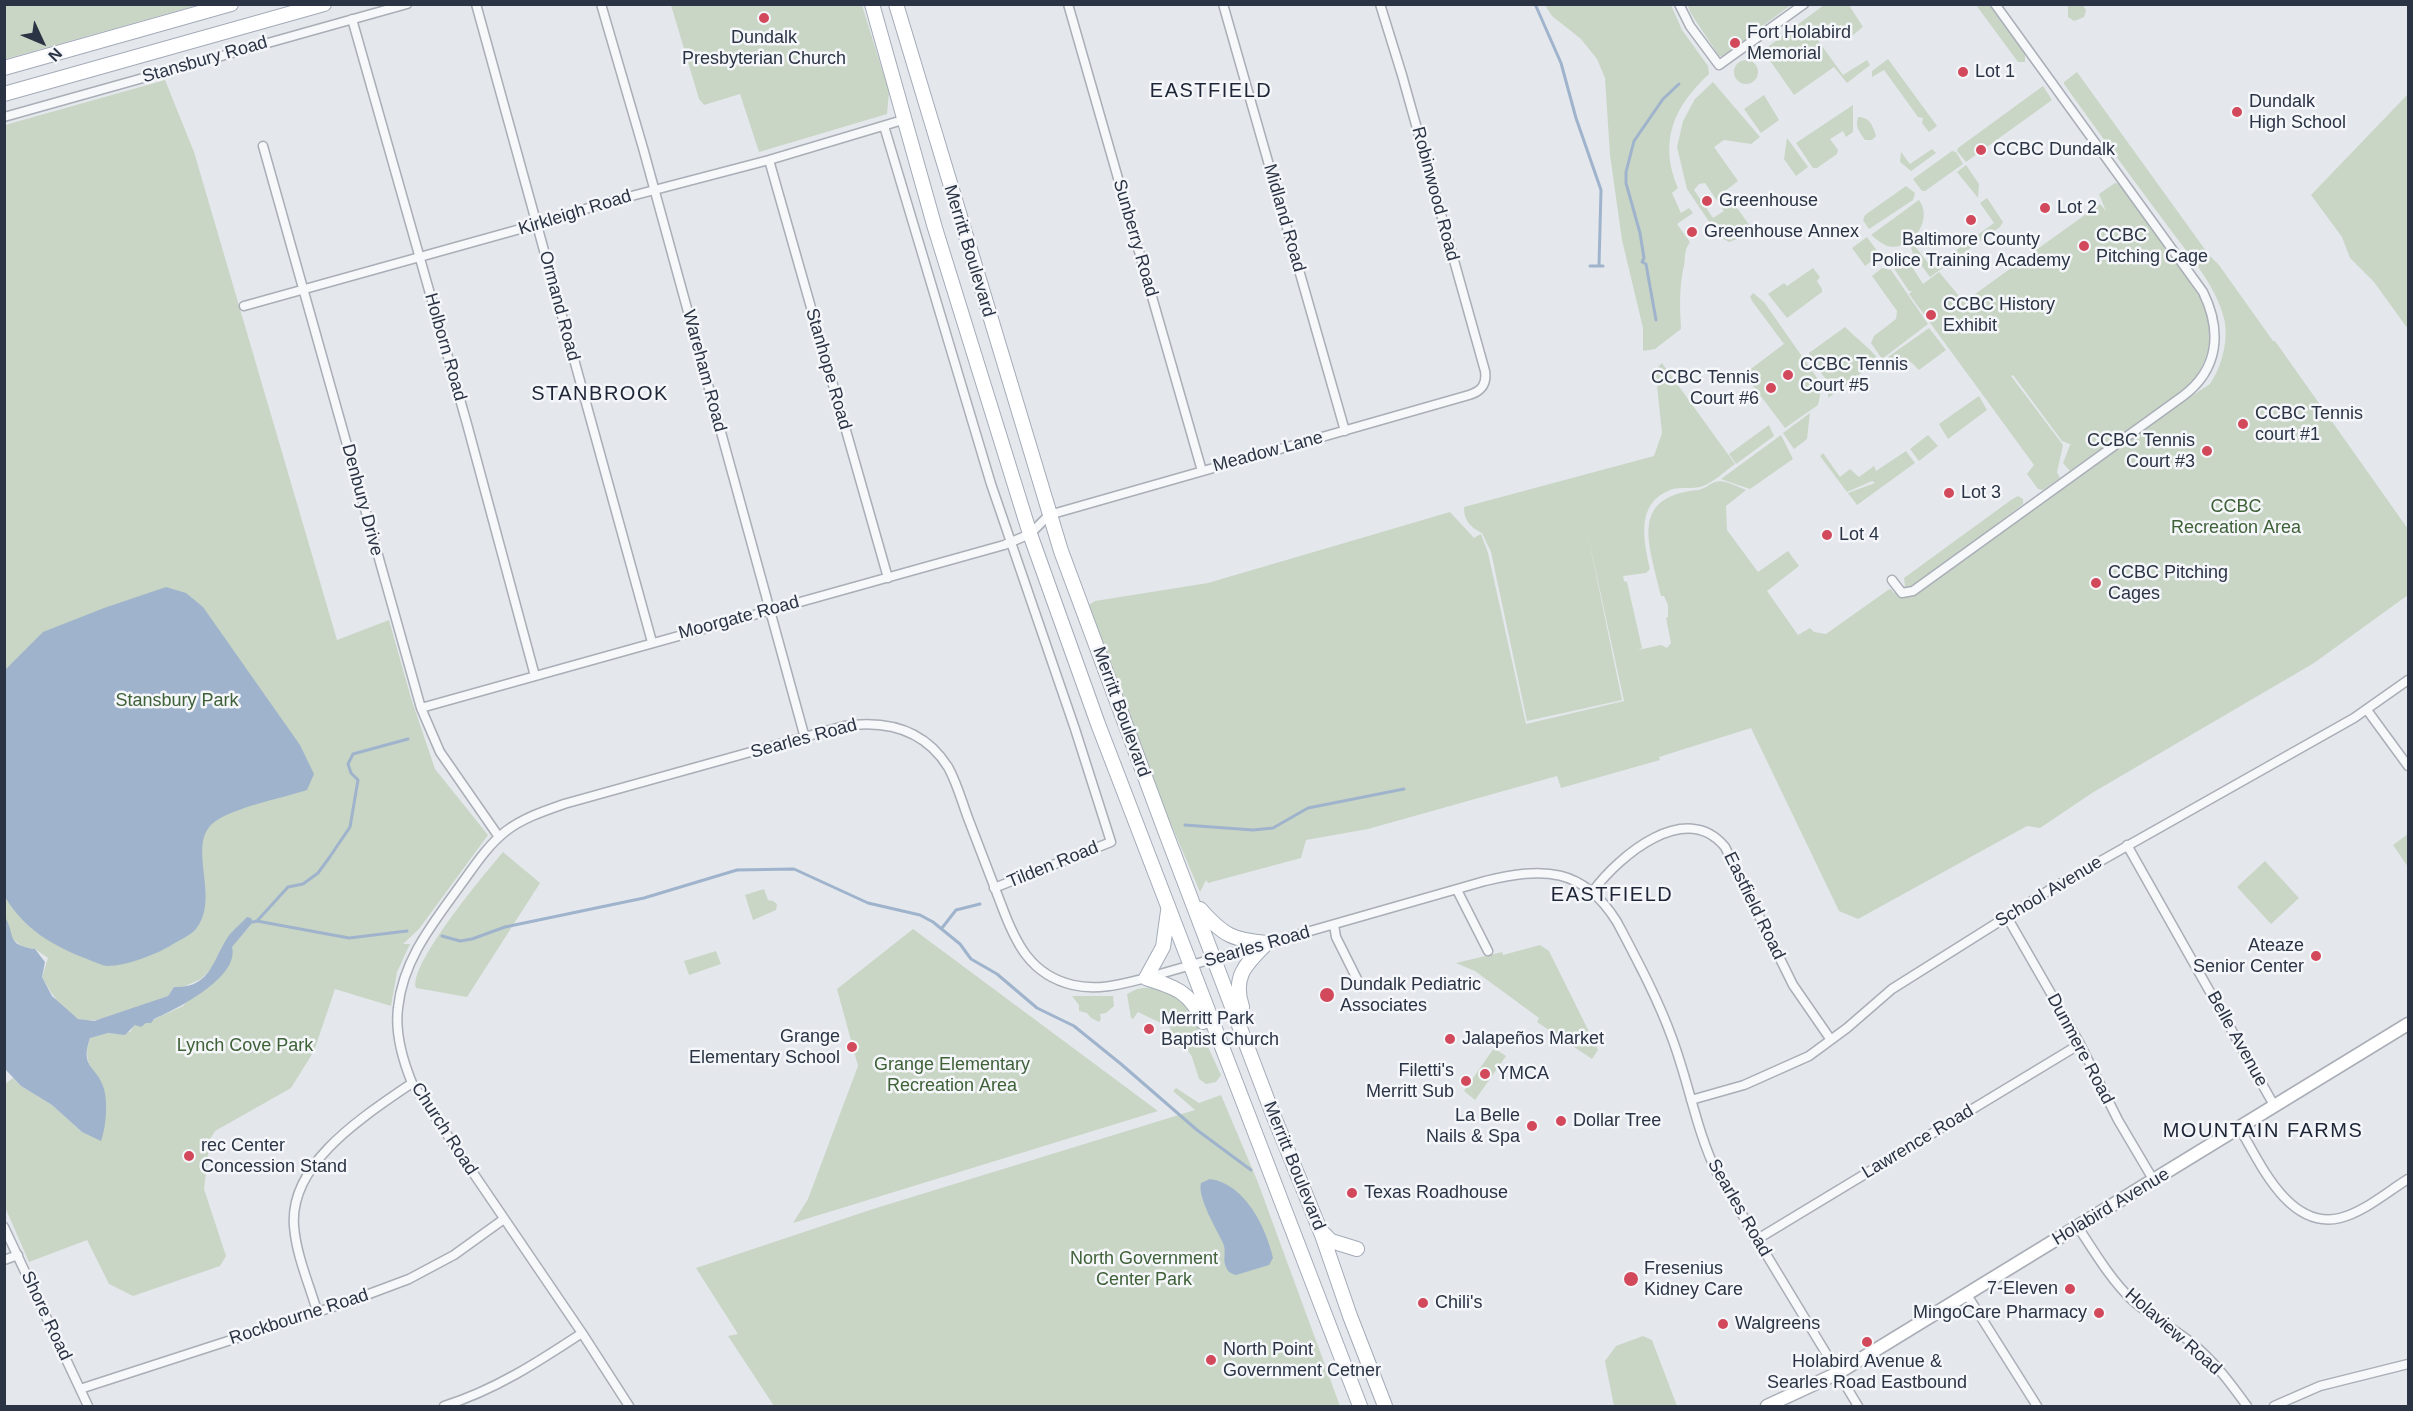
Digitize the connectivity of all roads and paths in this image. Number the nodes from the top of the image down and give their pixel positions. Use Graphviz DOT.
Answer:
graph roads {
  1 [pos="231,4"];
  2 [pos="324,4"];
  3 [pos="407,4"];
  4 [pos="476,4"];
  5 [pos="601,4"];
  6 [pos="872,4"];
  7 [pos="896,4"];
  8 [pos="1068,4"];
  9 [pos="1223,4"];
  10 [pos="1380,4"];
  11 [pos="1679,4"];
  12 [pos="1804,4"];
  13 [pos="1995,4"];
  14 [pos="352,19"];
  15 [pos="4,68"];
  16 [pos="4,94"];
  17 [pos="4,117"];
  18 [pos="906,119"];
  19 [pos="884,126"];
  20 [pos="263,146"];
  21 [pos="769,160"];
  22 [pos="655,189"];
  23 [pos="538,225"];
  24 [pos="420,257"];
  25 [pos="304,289"];
  26 [pos="244,306"];
  27 [pos="1484,385"];
  28 [pos="1345,431"];
  29 [pos="1202,471"];
  30 [pos="1049,514"];
  31 [pos="1030,534"];
  32 [pos="1011,543"];
  33 [pos="888,578"];
  34 [pos="1892,580"];
  35 [pos="770,610"];
  36 [pos="652,642"];
  37 [pos="536,676"];
  38 [pos="2409,680"];
  39 [pos="421,708"];
  40 [pos="2367,710"];
  41 [pos="805,738"];
  42 [pos="2409,766"];
  43 [pos="499,837"];
  44 [pos="2127,845"];
  45 [pos="994,888"];
  46 [pos="1457,890"];
  47 [pos="1593,891"];
  48 [pos="1192,899"];
  49 [pos="1168,906"];
  50 [pos="2007,917"];
  51 [pos="1334,925"];
  52 [pos="1267,943"];
  53 [pos="1488,951"];
  54 [pos="1215,958"];
  55 [pos="1190,966"];
  56 [pos="1146,978"];
  57 [pos="1361,987"];
  58 [pos="2409,1024"];
  59 [pos="1831,1040"];
  60 [pos="2080,1044"];
  61 [pos="1226,1058"];
  62 [pos="412,1083"];
  63 [pos="1691,1100"];
  64 [pos="2275,1107"];
  65 [pos="1272,1112"];
  66 [pos="2240,1129"];
  67 [pos="2409,1179"];
  68 [pos="2154,1181"];
  69 [pos="504,1219"];
  70 [pos="4,1227"];
  71 [pos="2078,1227"];
  72 [pos="1320,1230"];
  73 [pos="1756,1240"];
  74 [pos="1357,1249"];
  75 [pos="18,1255"];
  76 [pos="4,1260"];
  77 [pos="1967,1295"];
  78 [pos="316,1311"];
  79 [pos="582,1333"];
  80 [pos="2409,1364"];
  81 [pos="1838,1373"];
  82 [pos="1811,1388"];
  83 [pos="80,1389"];
  84 [pos="88,1407"];
  85 [pos="444,1407"];
  86 [pos="629,1407"];
  87 [pos="1360,1407"];
  88 [pos="1385,1407"];
  89 [pos="1767,1407"];
  90 [pos="1786,1407"];
  91 [pos="1858,1407"];
  92 [pos="2037,1407"];
  93 [pos="2247,1407"];
  94 [pos="2274,1407"];
  1 -- 15 [label="main road"];
  2 -- 16 [label="main road"];
  3 -- 14 [label="street, Stansbury Road"];
  4 -- 23 [label="street, Ormand Road"];
  5 -- 22 [label="street, Wareham Road"];
  6 -- 18 [label="main road, Merritt Boulevard"];
  7 -- 30 [label="main road, Merritt Boulevard"];
  8 -- 29 [label="street, Sunberry Road"];
  9 -- 28 [label="street, Midland Road"];
  10 -- 27 [label="street, Robinwood Road"];
  11 -- 12 [label="street"];
  13 -- 34 [label="street"];
  14 -- 17 [label="street, Stansbury Road"];
  14 -- 24 [label="street, Holborn Road"];
  18 -- 19 [label="street, Kirkleigh Road"];
  18 -- 31 [label="main road, Merritt Boulevard"];
  19 -- 21 [label="street, Kirkleigh Road"];
  19 -- 32 [label="street"];
  20 -- 25 [label="street, Denbury Drive"];
  21 -- 22 [label="street, Kirkleigh Road"];
  21 -- 33 [label="street, Stanhope Road"];
  22 -- 23 [label="street, Kirkleigh Road"];
  22 -- 35 [label="street, Wareham Road"];
  23 -- 24 [label="street, Kirkleigh Road"];
  23 -- 36 [label="street, Ormand Road"];
  24 -- 25 [label="street, Kirkleigh Road"];
  24 -- 37 [label="street, Holborn Road"];
  25 -- 26 [label="street, Kirkleigh Road"];
  25 -- 39 [label="street, Denbury Drive"];
  27 -- 28 [label="street, Meadow Lane"];
  28 -- 29 [label="street, Meadow Lane"];
  29 -- 30 [label="street, Meadow Lane"];
  30 -- 31 [label="street, Moorgate Road"];
  30 -- 48 [label="main road, Merritt Boulevard"];
  31 -- 32 [label="street, Moorgate Road"];
  31 -- 49 [label="main road, Merritt Boulevard"];
  32 -- 33 [label="street, Moorgate Road"];
  32 -- 45 [label="street, Tilden Road"];
  33 -- 35 [label="street, Moorgate Road"];
  35 -- 36 [label="street, Moorgate Road"];
  35 -- 41 [label="street, Wareham Road"];
  36 -- 37 [label="street, Moorgate Road"];
  37 -- 39 [label="street, Moorgate Road"];
  38 -- 40 [label="street, School Avenue"];
  39 -- 43 [label="street, Denbury Drive"];
  40 -- 42 [label="street"];
  40 -- 44 [label="street, School Avenue"];
  41 -- 43 [label="street, Searles Road"];
  41 -- 45 [label="street, Searles Road"];
  43 -- 62 [label="street, Church Road"];
  44 -- 50 [label="street, School Avenue"];
  44 -- 64 [label="street, Belle Avenue"];
  45 -- 56 [label="street, Searles Road"];
  46 -- 47 [label="street, Searles Road"];
  46 -- 51 [label="street, Searles Road"];
  46 -- 53 [label="street"];
  47 -- 59 [label="street, Eastfield Road"];
  47 -- 63 [label="street, Searles Road"];
  48 -- 52 [label="main road"];
  48 -- 54 [label="main road, Merritt Boulevard"];
  49 -- 55 [label="main road, Merritt Boulevard"];
  49 -- 56 [label="main road"];
  50 -- 59 [label="street, School Avenue"];
  50 -- 60 [label="street, Dunmere Road"];
  51 -- 52 [label="street, Searles Road"];
  51 -- 57 [label="street"];
  52 -- 54 [label="street, Searles Road"];
  52 -- 65 [label="main road"];
  54 -- 55 [label="street, Searles Road"];
  54 -- 65 [label="main road, Merritt Boulevard"];
  55 -- 56 [label="street, Searles Road"];
  55 -- 61 [label="main road, Merritt Boulevard"];
  56 -- 61 [label="main road"];
  58 -- 64 [label="main road, Holabird Avenue"];
  59 -- 63 [label="street, School Avenue"];
  60 -- 68 [label="street, Dunmere Road"];
  60 -- 73 [label="street, Lawrence Road"];
  61 -- 87 [label="main road, Merritt Boulevard"];
  62 -- 69 [label="street, Church Road"];
  62 -- 78 [label="street"];
  63 -- 73 [label="street, Searles Road"];
  64 -- 66 [label="main road, Holabird Avenue"];
  65 -- 72 [label="main road, Merritt Boulevard"];
  66 -- 67 [label="street"];
  66 -- 68 [label="main road, Holabird Avenue"];
  68 -- 71 [label="main road, Holabird Avenue"];
  69 -- 78 [label="street, Rockbourne Road"];
  69 -- 79 [label="street, Church Road"];
  70 -- 75 [label="street, Shore Road"];
  71 -- 77 [label="main road, Holabird Avenue"];
  71 -- 93 [label="street, Holaview Road"];
  72 -- 74 [label="main road"];
  72 -- 88 [label="main road, Merritt Boulevard"];
  73 -- 81 [label="street, Searles Road"];
  75 -- 76 [label="street"];
  75 -- 83 [label="street, Shore Road"];
  77 -- 81 [label="main road, Holabird Avenue"];
  77 -- 92 [label="street"];
  78 -- 83 [label="street, Rockbourne Road"];
  79 -- 85 [label="street"];
  79 -- 86 [label="street, Church Road"];
  80 -- 94 [label="street"];
  81 -- 82 [label="main road, Holabird Avenue"];
  81 -- 91 [label="street, Searles Road"];
  82 -- 89 [label="main road, Holabird Avenue"];
  82 -- 90 [label="main road, Holabird Avenue"];
  83 -- 84 [label="street, Shore Road"];
}
